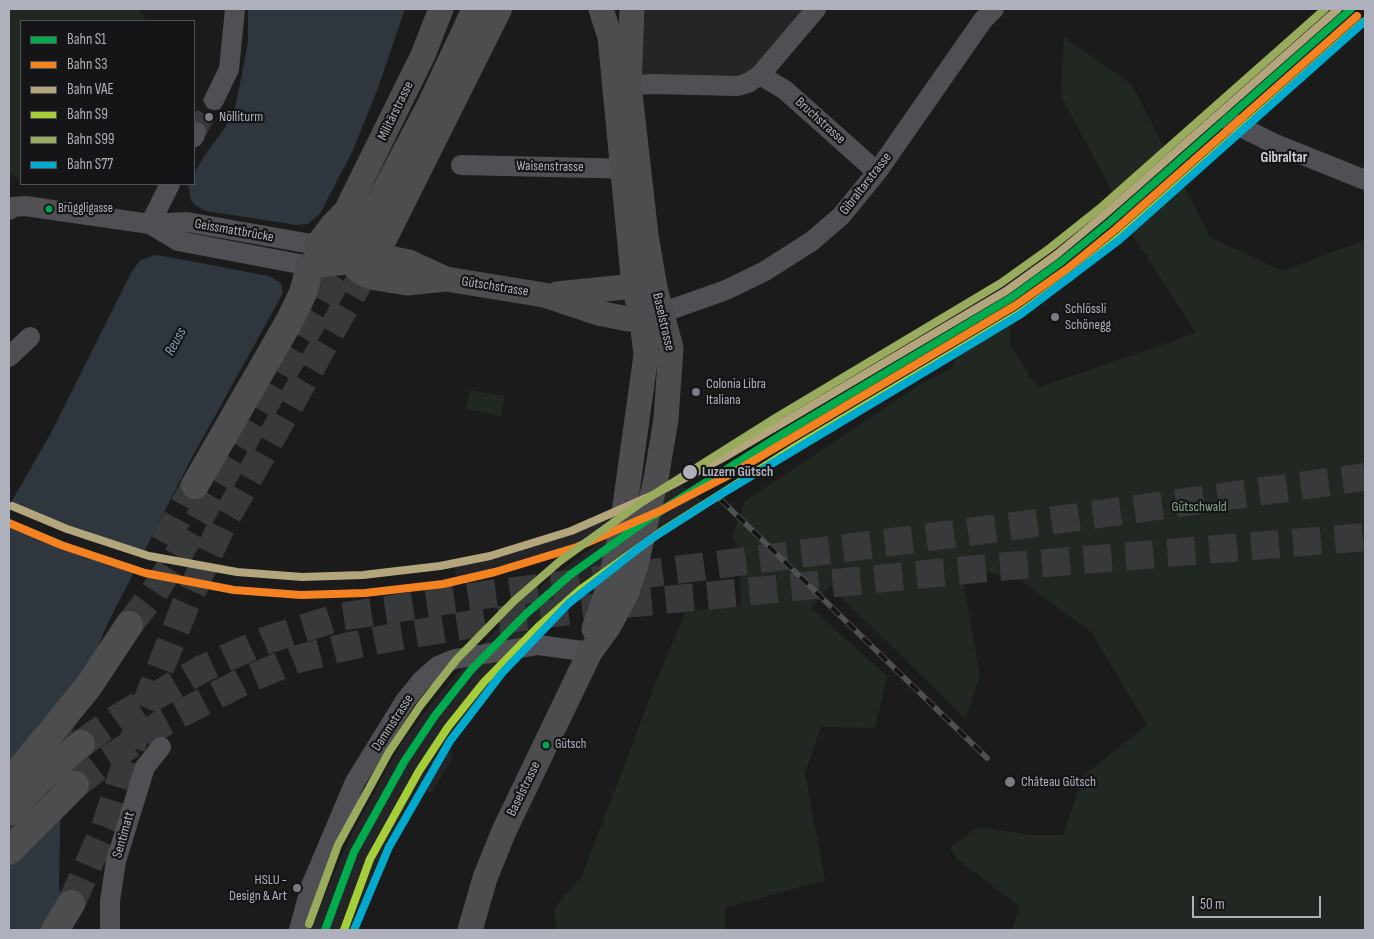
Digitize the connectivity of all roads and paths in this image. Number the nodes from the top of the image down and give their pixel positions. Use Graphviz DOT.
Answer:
graph roads {
  1 [pos="235,9"];
  2 [pos="441,9"];
  3 [pos="476,9"];
  4 [pos="498,9"];
  5 [pos="515,9"];
  6 [pos="601,9"];
  7 [pos="632,9"];
  8 [pos="816,9"];
  9 [pos="994,9"];
  10 [pos="477,52"];
  11 [pos="760,75"];
  12 [pos="622,85"];
  13 [pos="214,100"];
  14 [pos="1231,122"];
  15 [pos="461,165"];
  16 [pos="630,169"];
  17 [pos="877,172"];
  18 [pos="1365,180"];
  19 [pos="170,185"];
  20 [pos="10,206"];
  21 [pos="346,211"];
  22 [pos="156,225"];
  23 [pos="365,248"];
  24 [pos="307,255"];
  25 [pos="446,279"];
  26 [pos="634,286"];
  27 [pos="544,295"];
  28 [pos="651,316"];
  29 [pos="30,337"];
  30 [pos="9,357"];
  31 [pos="196,485"];
  32 [pos="129,625"];
  33 [pos="590,652"];
  34 [pos="81,744"];
  35 [pos="161,747"];
  36 [pos="9,782"];
  37 [pos="75,785"];
  38 [pos="9,812"];
  39 [pos="9,851"];
  40 [pos="71,904"];
  41 [pos="54,930"];
  42 [pos="110,930"];
  43 [pos="298,930"];
  44 [pos="470,930"];
  1 -- 13 [label="street"];
  2 -- 21 [label="main road, Militärstrasse"];
  3 -- 23 [label="highway"];
  4 -- 10 [label="highway"];
  5 -- 10 [label="highway"];
  6 -- 12 [label="main road, Baselstrasse"];
  7 -- 12 [label="main road, Baselstrasse"];
  8 -- 11 [label="street"];
  9 -- 17 [label="street, Gibraltarstrasse"];
  10 -- 23 [label="highway"];
  11 -- 12 [label="street"];
  11 -- 17 [label="street, Bruchstrasse"];
  12 -- 16 [label="main road, Baselstrasse"];
  14 -- 18 [label="street"];
  15 -- 16 [label="street, Waisenstrasse"];
  16 -- 26 [label="main road, Baselstrasse"];
  16 -- 28 [label="main road, Baselstrasse"];
  17 -- 28 [label="street, Gibraltarstrasse"];
  19 -- 22 [label="street"];
  20 -- 22 [label="street, Geissmattbrücke"];
  21 -- 23 [label="main road"];
  21 -- 24 [label="main road"];
  22 -- 24 [label="street, Geissmattbrücke"];
  23 -- 24 [label="main road"];
  23 -- 25 [label="main road"];
  23 -- 25 [label="main road"];
  24 -- 31 [label="highway"];
  25 -- 27 [label="main road, Gütschstrasse"];
  26 -- 27 [label="main road"];
  26 -- 28 [label="main road, Baselstrasse"];
  27 -- 28 [label="main road"];
  28 -- 33 [label="main road, Baselstrasse"];
  29 -- 30 [label="street"];
  32 -- 36 [label="highway"];
  33 -- 43 [label="street, Dammstrasse"];
  33 -- 44 [label="main road, Baselstrasse"];
  34 -- 38 [label="highway"];
  35 -- 42 [label="street, Sentimatt"];
  37 -- 39 [label="highway"];
  40 -- 41 [label="highway"];
}
